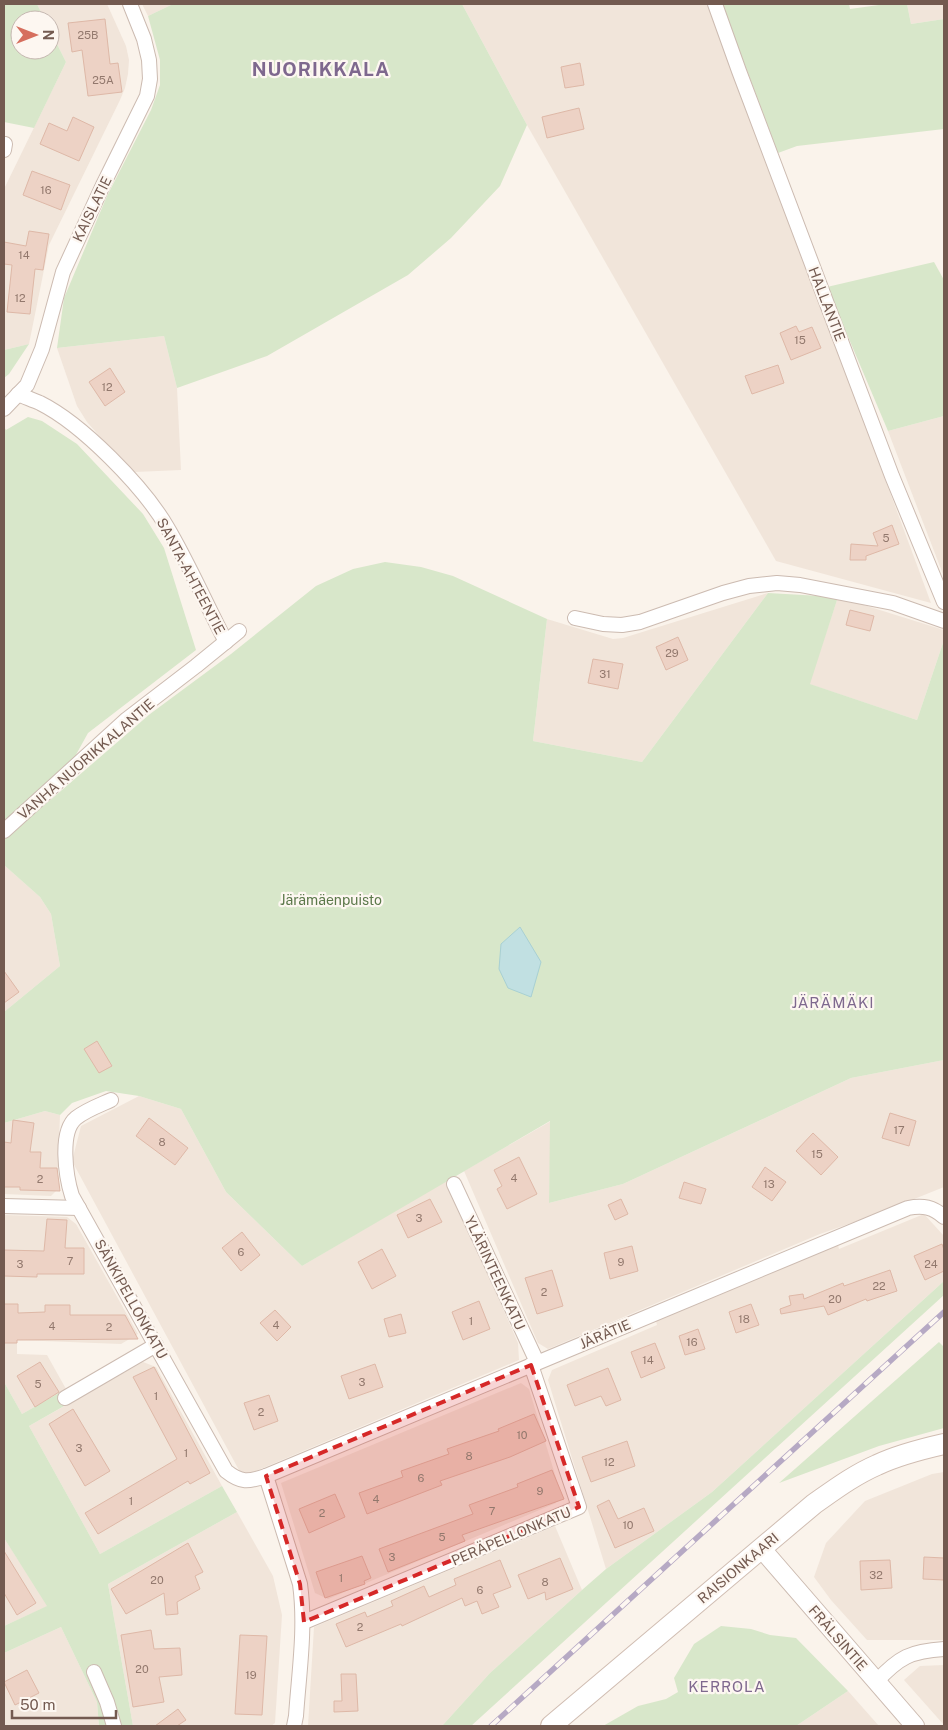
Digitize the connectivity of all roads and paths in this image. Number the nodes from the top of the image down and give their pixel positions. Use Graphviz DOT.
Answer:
graph roads {
  1 [pos="130,4"];
  2 [pos="715,4"];
  3 [pos="18,394"];
  4 [pos="4,408"];
  5 [pos="944,602"];
  6 [pos="574,618"];
  7 [pos="944,621"];
  8 [pos="239,631"];
  9 [pos="226,642"];
  10 [pos="4,831"];
  11 [pos="111,1100"];
  12 [pos="454,1184"];
  13 [pos="4,1206"];
  14 [pos="80,1208"];
  15 [pos="944,1217"];
  16 [pos="156,1345"];
  17 [pos="534,1364"];
  18 [pos="65,1398"];
  19 [pos="944,1444"];
  20 [pos="266,1476"];
  21 [pos="761,1548"];
  22 [pos="304,1622"];
  23 [pos="944,1649"];
  24 [pos="94,1672"];
  25 [pos="876,1682"];
  26 [pos="114,1726"];
  27 [pos="294,1726"];
  28 [pos="551,1726"];
  29 [pos="915,1726"];
  1 -- 3 [label="street, KAISLATIE"];
  2 -- 5 [label="street, HALLANTIE"];
  3 -- 4 [label="street, KAISLATIE"];
  3 -- 9 [label="street, SANTA-AHTEENTIE"];
  6 -- 7 [label="street"];
  8 -- 9 [label="street, VANHA NUORIKKALANTIE"];
  9 -- 10 [label="street, VANHA NUORIKKALANTIE"];
  11 -- 14 [label="street, SÄNKIPELLONKATU"];
  12 -- 17 [label="street, YLÄRINTEENKATU"];
  13 -- 14 [label="street"];
  14 -- 16 [label="street, SÄNKIPELLONKATU"];
  15 -- 17 [label="street, JÄRÄTIE"];
  16 -- 18 [label="street"];
  16 -- 20 [label="street, SÄNKIPELLONKATU"];
  17 -- 20 [label="street, JÄRÄTIE"];
  17 -- 22 [label="street, PERÄPELLONKATU"];
  19 -- 21 [label="main road, RAISIONKAARI"];
  20 -- 22 [label="street"];
  21 -- 25 [label="street, FRÄLSINTIE"];
  21 -- 28 [label="main road, RAISIONKAARI"];
  22 -- 27 [label="street"];
  23 -- 25 [label="street"];
  24 -- 26 [label="street"];
  25 -- 29 [label="street, FRÄLSINTIE"];
}
